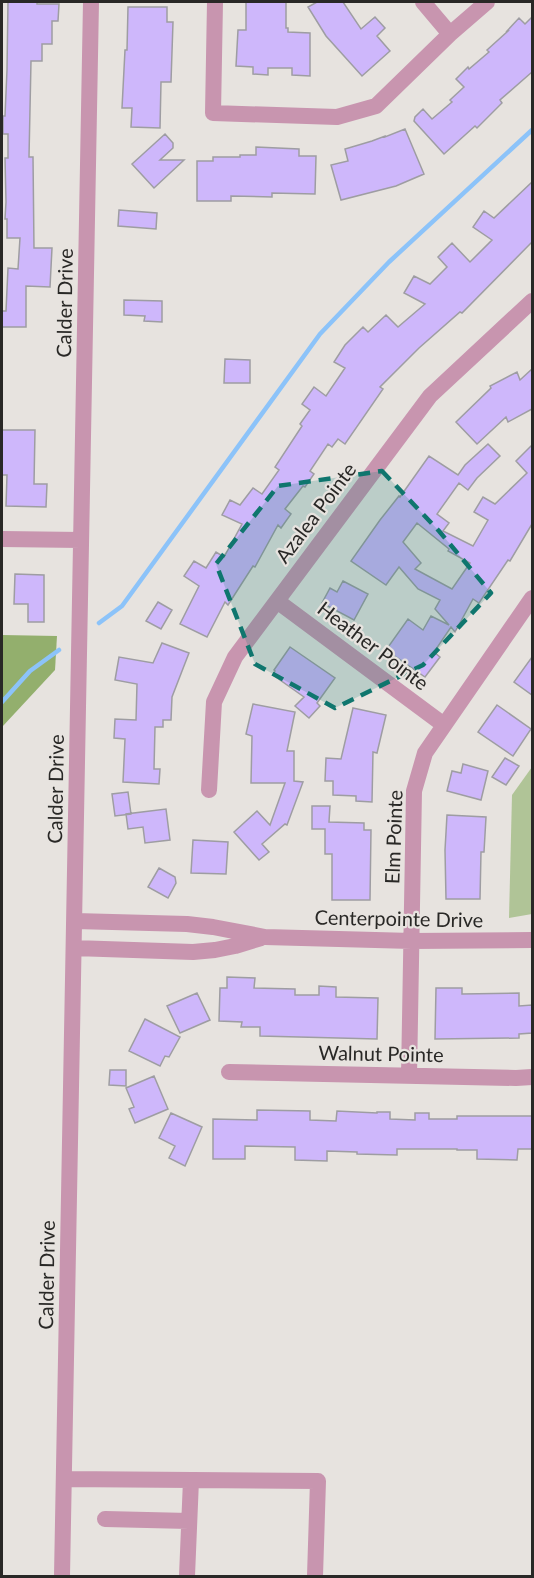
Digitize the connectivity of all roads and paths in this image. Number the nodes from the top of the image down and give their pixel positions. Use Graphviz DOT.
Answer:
graph roads {
  1 [pos="91,2"];
  2 [pos="215,2"];
  3 [pos="423,2"];
  4 [pos="487,2"];
  5 [pos="450,34"];
  6 [pos="532,301"];
  7 [pos="2,539"];
  8 [pos="81,540"];
  9 [pos="532,598"];
  10 [pos="277,601"];
  11 [pos="444,725"];
  12 [pos="209,790"];
  13 [pos="75,921"];
  14 [pos="265,937"];
  15 [pos="532,940"];
  16 [pos="412,941"];
  17 [pos="74,948"];
  18 [pos="229,1072"];
  19 [pos="410,1076"];
  20 [pos="532,1077"];
  21 [pos="64,1479"];
  22 [pos="191,1480"];
  23 [pos="105,1519"];
  24 [pos="189,1521"];
  25 [pos="62,1576"];
  26 [pos="187,1576"];
  27 [pos="315,1576"];
  1 -- 8 [label="street, Calder Drive"];
  2 -- 5 [label="street"];
  3 -- 5 [label="street"];
  4 -- 5 [label="street"];
  6 -- 10 [label="street, Azalea Pointe"];
  7 -- 8 [label="street"];
  8 -- 13 [label="street, Calder Drive"];
  9 -- 11 [label="street, Elm Pointe"];
  10 -- 11 [label="street, Heather Pointe"];
  10 -- 12 [label="street, Azalea Pointe"];
  11 -- 16 [label="street, Elm Pointe"];
  13 -- 14 [label="street, Centerpointe Drive"];
  13 -- 17 [label="street, Calder Drive"];
  14 -- 16 [label="street, Centerpointe Drive"];
  14 -- 17 [label="street, Centerpointe Drive"];
  15 -- 16 [label="street, Centerpointe Drive"];
  16 -- 19 [label="street, Elm Pointe"];
  17 -- 21 [label="street, Calder Drive"];
  18 -- 19 [label="street, Walnut Pointe"];
  19 -- 20 [label="street, Walnut Pointe"];
  21 -- 22 [label="street"];
  21 -- 25 [label="street, Calder Drive"];
  22 -- 24 [label="street"];
  22 -- 27 [label="street"];
  23 -- 24 [label="street"];
  24 -- 26 [label="street"];
}
